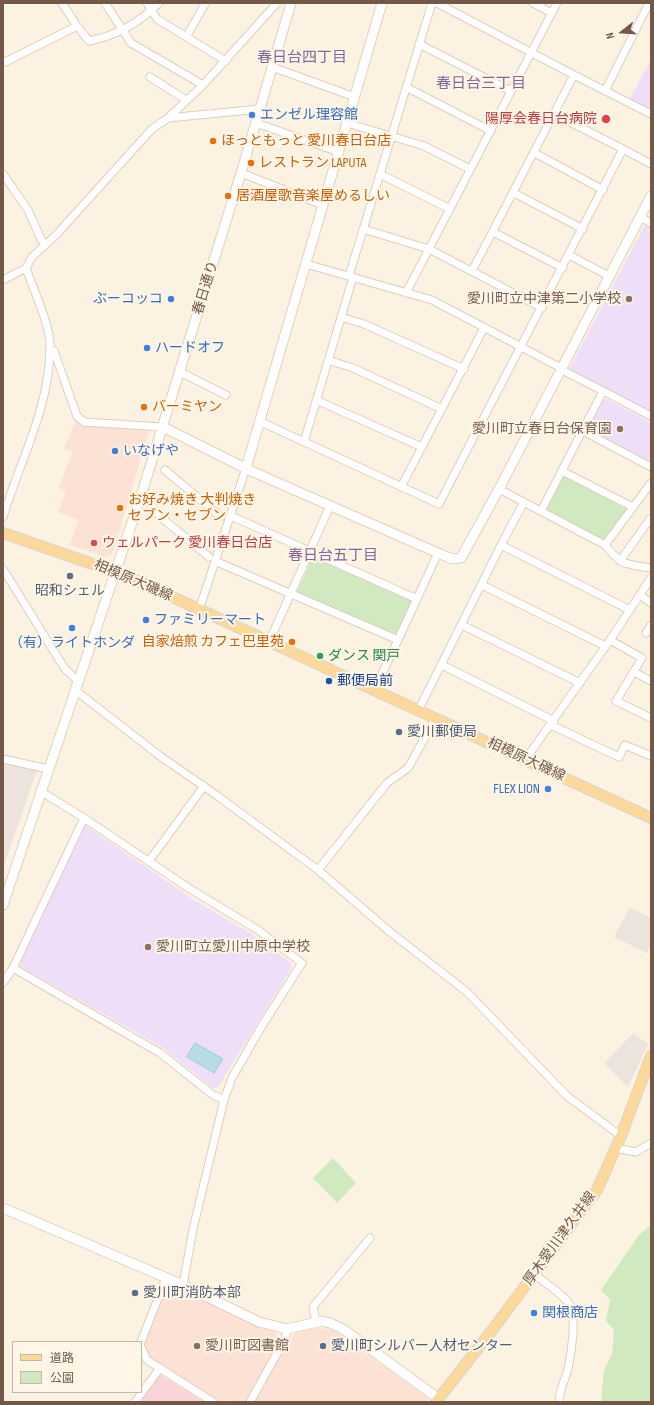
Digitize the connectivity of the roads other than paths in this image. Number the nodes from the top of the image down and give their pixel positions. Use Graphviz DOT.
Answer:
graph roads {
  1 [pos="62,3"];
  2 [pos="106,3"];
  3 [pos="147,3"];
  4 [pos="159,3"];
  5 [pos="277,3"];
  6 [pos="291,3"];
  7 [pos="382,3"];
  8 [pos="432,3"];
  9 [pos="437,3"];
  10 [pos="533,3"];
  11 [pos="557,3"];
  12 [pos="649,3"];
  13 [pos="206,4"];
  14 [pos="151,11"];
  15 [pos="552,13"];
  16 [pos="77,26"];
  17 [pos="123,29"];
  18 [pos="186,37"];
  19 [pos="419,44"];
  20 [pos="532,52"];
  21 [pos="226,61"];
  22 [pos="3,63"];
  23 [pos="272,67"];
  24 [pos="574,75"];
  25 [pos="150,77"];
  26 [pos="203,85"];
  27 [pos="406,87"];
  28 [pos="511,91"];
  29 [pos="605,91"];
  30 [pos="355,97"];
  31 [pos="186,100"];
  32 [pos="260,109"];
  33 [pos="554,114"];
  34 [pos="651,114"];
  35 [pos="168,118"];
  36 [pos="256,123"];
  37 [pos="347,123"];
  38 [pos="491,131"];
  39 [pos="391,136"];
  40 [pos="623,150"];
  41 [pos="339,152"];
  42 [pos="535,153"];
  43 [pos="651,164"];
  44 [pos="470,170"];
  45 [pos="3,174"];
  46 [pos="242,174"];
  47 [pos="380,174"];
  48 [pos="603,190"];
  49 [pos="514,193"];
  50 [pos="651,196"];
  51 [pos="323,205"];
  52 [pos="450,209"];
  53 [pos="640,217"];
  54 [pos="651,223"];
  55 [pos="363,229"];
  56 [pos="583,229"];
  57 [pos="493,232"];
  58 [pos="45,245"];
  59 [pos="429,249"];
  60 [pos="569,255"];
  61 [pos="306,264"];
  62 [pos="26,268"];
  63 [pos="562,268"];
  64 [pos="472,271"];
  65 [pos="351,276"];
  66 [pos="609,276"];
  67 [pos="3,280"];
  68 [pos="406,293"];
  69 [pos="542,308"];
  70 [pos="341,317"];
  71 [pos="484,328"];
  72 [pos="522,347"];
  73 [pos="50,349"];
  74 [pos="328,360"];
  75 [pos="464,369"];
  76 [pos="561,369"];
  77 [pos="180,372"];
  78 [pos="602,392"];
  79 [pos="226,395"];
  80 [pos="316,400"];
  81 [pos="442,409"];
  82 [pos="651,416"];
  83 [pos="261,422"];
  84 [pos="163,427"];
  85 [pos="583,431"];
  86 [pos="304,442"];
  87 [pos="422,447"];
  88 [pos="651,467"];
  89 [pos="246,468"];
  90 [pos="165,470"];
  91 [pos="562,471"];
  92 [pos="651,483"];
  93 [pos="401,487"];
  94 [pos="499,489"];
  95 [pos="524,502"];
  96 [pos="330,506"];
  97 [pos="633,508"];
  98 [pos="151,509"];
  99 [pos="541,510"];
  100 [pos="222,516"];
  101 [pos="231,516"];
  102 [pos="3,517"];
  103 [pos="650,519"];
  104 [pos="3,533"];
  105 [pos="501,545"];
  106 [pos="605,545"];
  107 [pos="311,552"];
  108 [pos="438,553"];
  109 [pos="209,556"];
  110 [pos="215,561"];
  111 [pos="620,561"];
  112 [pos="651,568"];
  113 [pos="3,569"];
  114 [pos="117,572"];
  115 [pos="651,578"];
  116 [pos="482,585"];
  117 [pos="291,594"];
  118 [pos="640,596"];
  119 [pos="417,599"];
  120 [pos="651,603"];
  121 [pos="199,610"];
  122 [pos="630,610"];
  123 [pos="462,625"];
  124 [pos="651,625"];
  125 [pos="646,633"];
  126 [pos="398,640"];
  127 [pos="610,640"];
  128 [pos="269,642"];
  129 [pos="605,646"];
  130 [pos="442,665"];
  131 [pos="634,672"];
  132 [pos="651,681"];
  133 [pos="580,683"];
  134 [pos="76,690"];
  135 [pos="374,691"];
  136 [pos="418,711"];
  137 [pos="651,718"];
  138 [pos="435,719"];
  139 [pos="552,723"];
  140 [pos="628,737"];
  141 [pos="625,745"];
  142 [pos="651,756"];
  143 [pos="3,759"];
  144 [pos="525,760"];
  145 [pos="48,769"];
  146 [pos="204,786"];
  147 [pos="40,791"];
  148 [pos="84,818"];
  149 [pos="651,818"];
  150 [pos="149,861"];
  151 [pos="318,870"];
  152 [pos="3,905"];
  153 [pos="13,968"];
  154 [pos="3,983"];
  155 [pos="651,1056"];
  156 [pos="224,1100"];
  157 [pos="621,1136"];
  158 [pos="651,1143"];
  159 [pos="615,1148"];
  160 [pos="3,1208"];
  161 [pos="370,1238"];
  162 [pos="534,1274"];
  163 [pos="166,1278"];
  164 [pos="183,1285"];
  165 [pos="316,1322"];
  166 [pos="287,1329"];
  167 [pos="141,1341"];
  168 [pos="142,1349"];
  169 [pos="160,1368"];
  170 [pos="142,1392"];
  171 [pos="142,1393"];
  172 [pos="437,1400"];
  173 [pos="135,1402"];
  174 [pos="213,1402"];
  175 [pos="250,1402"];
  176 [pos="559,1402"];
  1 -- 16 [label="street"];
  2 -- 17 [label="street"];
  3 -- 14 [label="street"];
  4 -- 14 [label="street"];
  5 -- 21 [label="street"];
  6 -- 23 [label="street, 春日通り"];
  7 -- 30 [label="street"];
  8 -- 19 [label="street"];
  9 -- 20 [label="street"];
  10 -- 15 [label="street"];
  11 -- 15 [label="street"];
  12 -- 29 [label="street"];
  13 -- 18 [label="street"];
  14 -- 17 [label="street"];
  14 -- 18 [label="street"];
  15 -- 20 [label="street"];
  16 -- 17 [label="street"];
  16 -- 22 [label="street"];
  17 -- 26 [label="street"];
  18 -- 21 [label="street"];
  19 -- 27 [label="street"];
  19 -- 28 [label="street"];
  20 -- 24 [label="street"];
  20 -- 28 [label="street"];
  21 -- 26 [label="street"];
  23 -- 30 [label="street"];
  23 -- 32 [label="street, 春日通り"];
  24 -- 29 [label="street"];
  24 -- 33 [label="street"];
  25 -- 31 [label="street"];
  26 -- 31 [label="street"];
  27 -- 38 [label="street"];
  27 -- 39 [label="street"];
  28 -- 38 [label="street"];
  29 -- 34 [label="street"];
  30 -- 37 [label="street"];
  31 -- 35 [label="street"];
  32 -- 35 [label="street"];
  32 -- 36 [label="street, 春日通り"];
  33 -- 40 [label="street"];
  33 -- 42 [label="street"];
  35 -- 58 [label="street"];
  36 -- 41 [label="street"];
  36 -- 46 [label="street, 春日通り"];
  37 -- 39 [label="street"];
  37 -- 41 [label="street"];
  38 -- 44 [label="street"];
  39 -- 44 [label="street"];
  39 -- 47 [label="street"];
  40 -- 43 [label="street"];
  40 -- 48 [label="street"];
  41 -- 51 [label="street"];
  42 -- 48 [label="street"];
  42 -- 49 [label="street"];
  44 -- 52 [label="street"];
  45 -- 58 [label="street"];
  46 -- 51 [label="street"];
  46 -- 77 [label="street, 春日通り"];
  47 -- 52 [label="street"];
  47 -- 55 [label="street"];
  48 -- 56 [label="street"];
  49 -- 56 [label="street"];
  49 -- 57 [label="street"];
  50 -- 53 [label="street"];
  51 -- 61 [label="street"];
  52 -- 59 [label="street"];
  53 -- 54 [label="street"];
  53 -- 66 [label="street"];
  55 -- 59 [label="street"];
  55 -- 65 [label="street"];
  56 -- 60 [label="street"];
  57 -- 63 [label="street"];
  57 -- 64 [label="street"];
  58 -- 62 [label="street"];
  59 -- 64 [label="street"];
  59 -- 68 [label="street"];
  60 -- 63 [label="street"];
  60 -- 66 [label="street"];
  61 -- 65 [label="street"];
  61 -- 83 [label="street"];
  62 -- 67 [label="street"];
  62 -- 73 [label="street"];
  63 -- 69 [label="street"];
  64 -- 69 [label="street"];
  65 -- 68 [label="street"];
  65 -- 70 [label="street"];
  66 -- 76 [label="street"];
  68 -- 71 [label="street"];
  69 -- 72 [label="street"];
  70 -- 74 [label="street"];
  70 -- 75 [label="street"];
  71 -- 72 [label="street"];
  71 -- 75 [label="street"];
  72 -- 76 [label="street"];
  72 -- 93 [label="street"];
  73 -- 84 [label="street"];
  73 -- 102 [label="street"];
  74 -- 80 [label="street"];
  74 -- 81 [label="street"];
  75 -- 81 [label="street"];
  76 -- 78 [label="street"];
  76 -- 94 [label="street"];
  77 -- 79 [label="street"];
  77 -- 84 [label="street, 春日通り"];
  78 -- 82 [label="street"];
  78 -- 85 [label="street"];
  80 -- 86 [label="street"];
  80 -- 87 [label="street"];
  81 -- 87 [label="street"];
  83 -- 86 [label="street"];
  83 -- 89 [label="street"];
  84 -- 89 [label="street"];
  84 -- 114 [label="street, 春日通り"];
  85 -- 88 [label="street"];
  85 -- 91 [label="street"];
  86 -- 93 [label="street"];
  87 -- 93 [label="street"];
  89 -- 96 [label="street"];
  89 -- 101 [label="street"];
  90 -- 100 [label="street"];
  91 -- 97 [label="street"];
  91 -- 99 [label="street"];
  92 -- 97 [label="street"];
  94 -- 95 [label="street"];
  94 -- 108 [label="street"];
  95 -- 99 [label="street"];
  95 -- 105 [label="street"];
  96 -- 107 [label="street"];
  96 -- 108 [label="street"];
  97 -- 106 [label="street"];
  98 -- 109 [label="street"];
  99 -- 106 [label="street"];
  101 -- 107 [label="street"];
  101 -- 110 [label="street"];
  103 -- 111 [label="street"];
  104 -- 114 [label="main road, 相模原大磯線"];
  105 -- 116 [label="street"];
  105 -- 122 [label="street"];
  106 -- 111 [label="street"];
  107 -- 117 [label="street"];
  107 -- 119 [label="street"];
  108 -- 119 [label="street"];
  110 -- 117 [label="street"];
  110 -- 121 [label="street"];
  111 -- 112 [label="street"];
  113 -- 134 [label="street"];
  114 -- 121 [label="main road, 相模原大磯線"];
  114 -- 134 [label="street, 春日通り"];
  115 -- 118 [label="street"];
  116 -- 123 [label="street"];
  116 -- 129 [label="street"];
  117 -- 126 [label="street"];
  117 -- 128 [label="street"];
  118 -- 120 [label="street"];
  118 -- 122 [label="street"];
  119 -- 126 [label="street"];
  121 -- 128 [label="main road, 相模原大磯線"];
  122 -- 127 [label="street"];
  123 -- 130 [label="street"];
  123 -- 133 [label="street"];
  124 -- 125 [label="street"];
  126 -- 135 [label="street"];
  127 -- 129 [label="street"];
  127 -- 131 [label="street"];
  128 -- 135 [label="main road, 相模原大磯線"];
  129 -- 133 [label="street"];
  130 -- 136 [label="street"];
  130 -- 139 [label="street"];
  131 -- 132 [label="street"];
  131 -- 137 [label="street"];
  133 -- 139 [label="street"];
  134 -- 145 [label="street, 春日通り"];
  134 -- 146 [label="street"];
  135 -- 136 [label="main road, 相模原大磯線"];
  136 -- 138 [label="main road, 相模原大磯線"];
  138 -- 144 [label="main road, 相模原大磯線"];
  138 -- 151 [label="street"];
  139 -- 141 [label="street"];
  139 -- 144 [label="street"];
  140 -- 141 [label="street"];
  141 -- 142 [label="street"];
  143 -- 145 [label="street"];
  144 -- 149 [label="main road, 相模原大磯線"];
  145 -- 147 [label="street, 春日通り"];
  146 -- 150 [label="street"];
  146 -- 151 [label="street"];
  147 -- 148 [label="street"];
  147 -- 152 [label="street, 春日通り"];
  148 -- 150 [label="street"];
  148 -- 153 [label="street"];
  150 -- 156 [label="street"];
  151 -- 157 [label="street"];
  153 -- 154 [label="street"];
  153 -- 156 [label="street"];
  155 -- 157 [label="main road, 厚木愛川津久井線"];
  156 -- 164 [label="street"];
  157 -- 159 [label="main road, 厚木愛川津久井線"];
  158 -- 159 [label="street"];
  159 -- 162 [label="main road, 厚木愛川津久井線"];
  160 -- 163 [label="street"];
  161 -- 165 [label="street"];
  162 -- 172 [label="main road, 厚木愛川津久井線"];
  162 -- 176 [label="street"];
  163 -- 164 [label="street"];
  163 -- 167 [label="street"];
  164 -- 166 [label="street"];
  165 -- 166 [label="street"];
  165 -- 172 [label="street"];
  166 -- 175 [label="street"];
  168 -- 169 [label="street"];
  169 -- 170 [label="street"];
  169 -- 174 [label="street"];
  171 -- 173 [label="street"];
}
